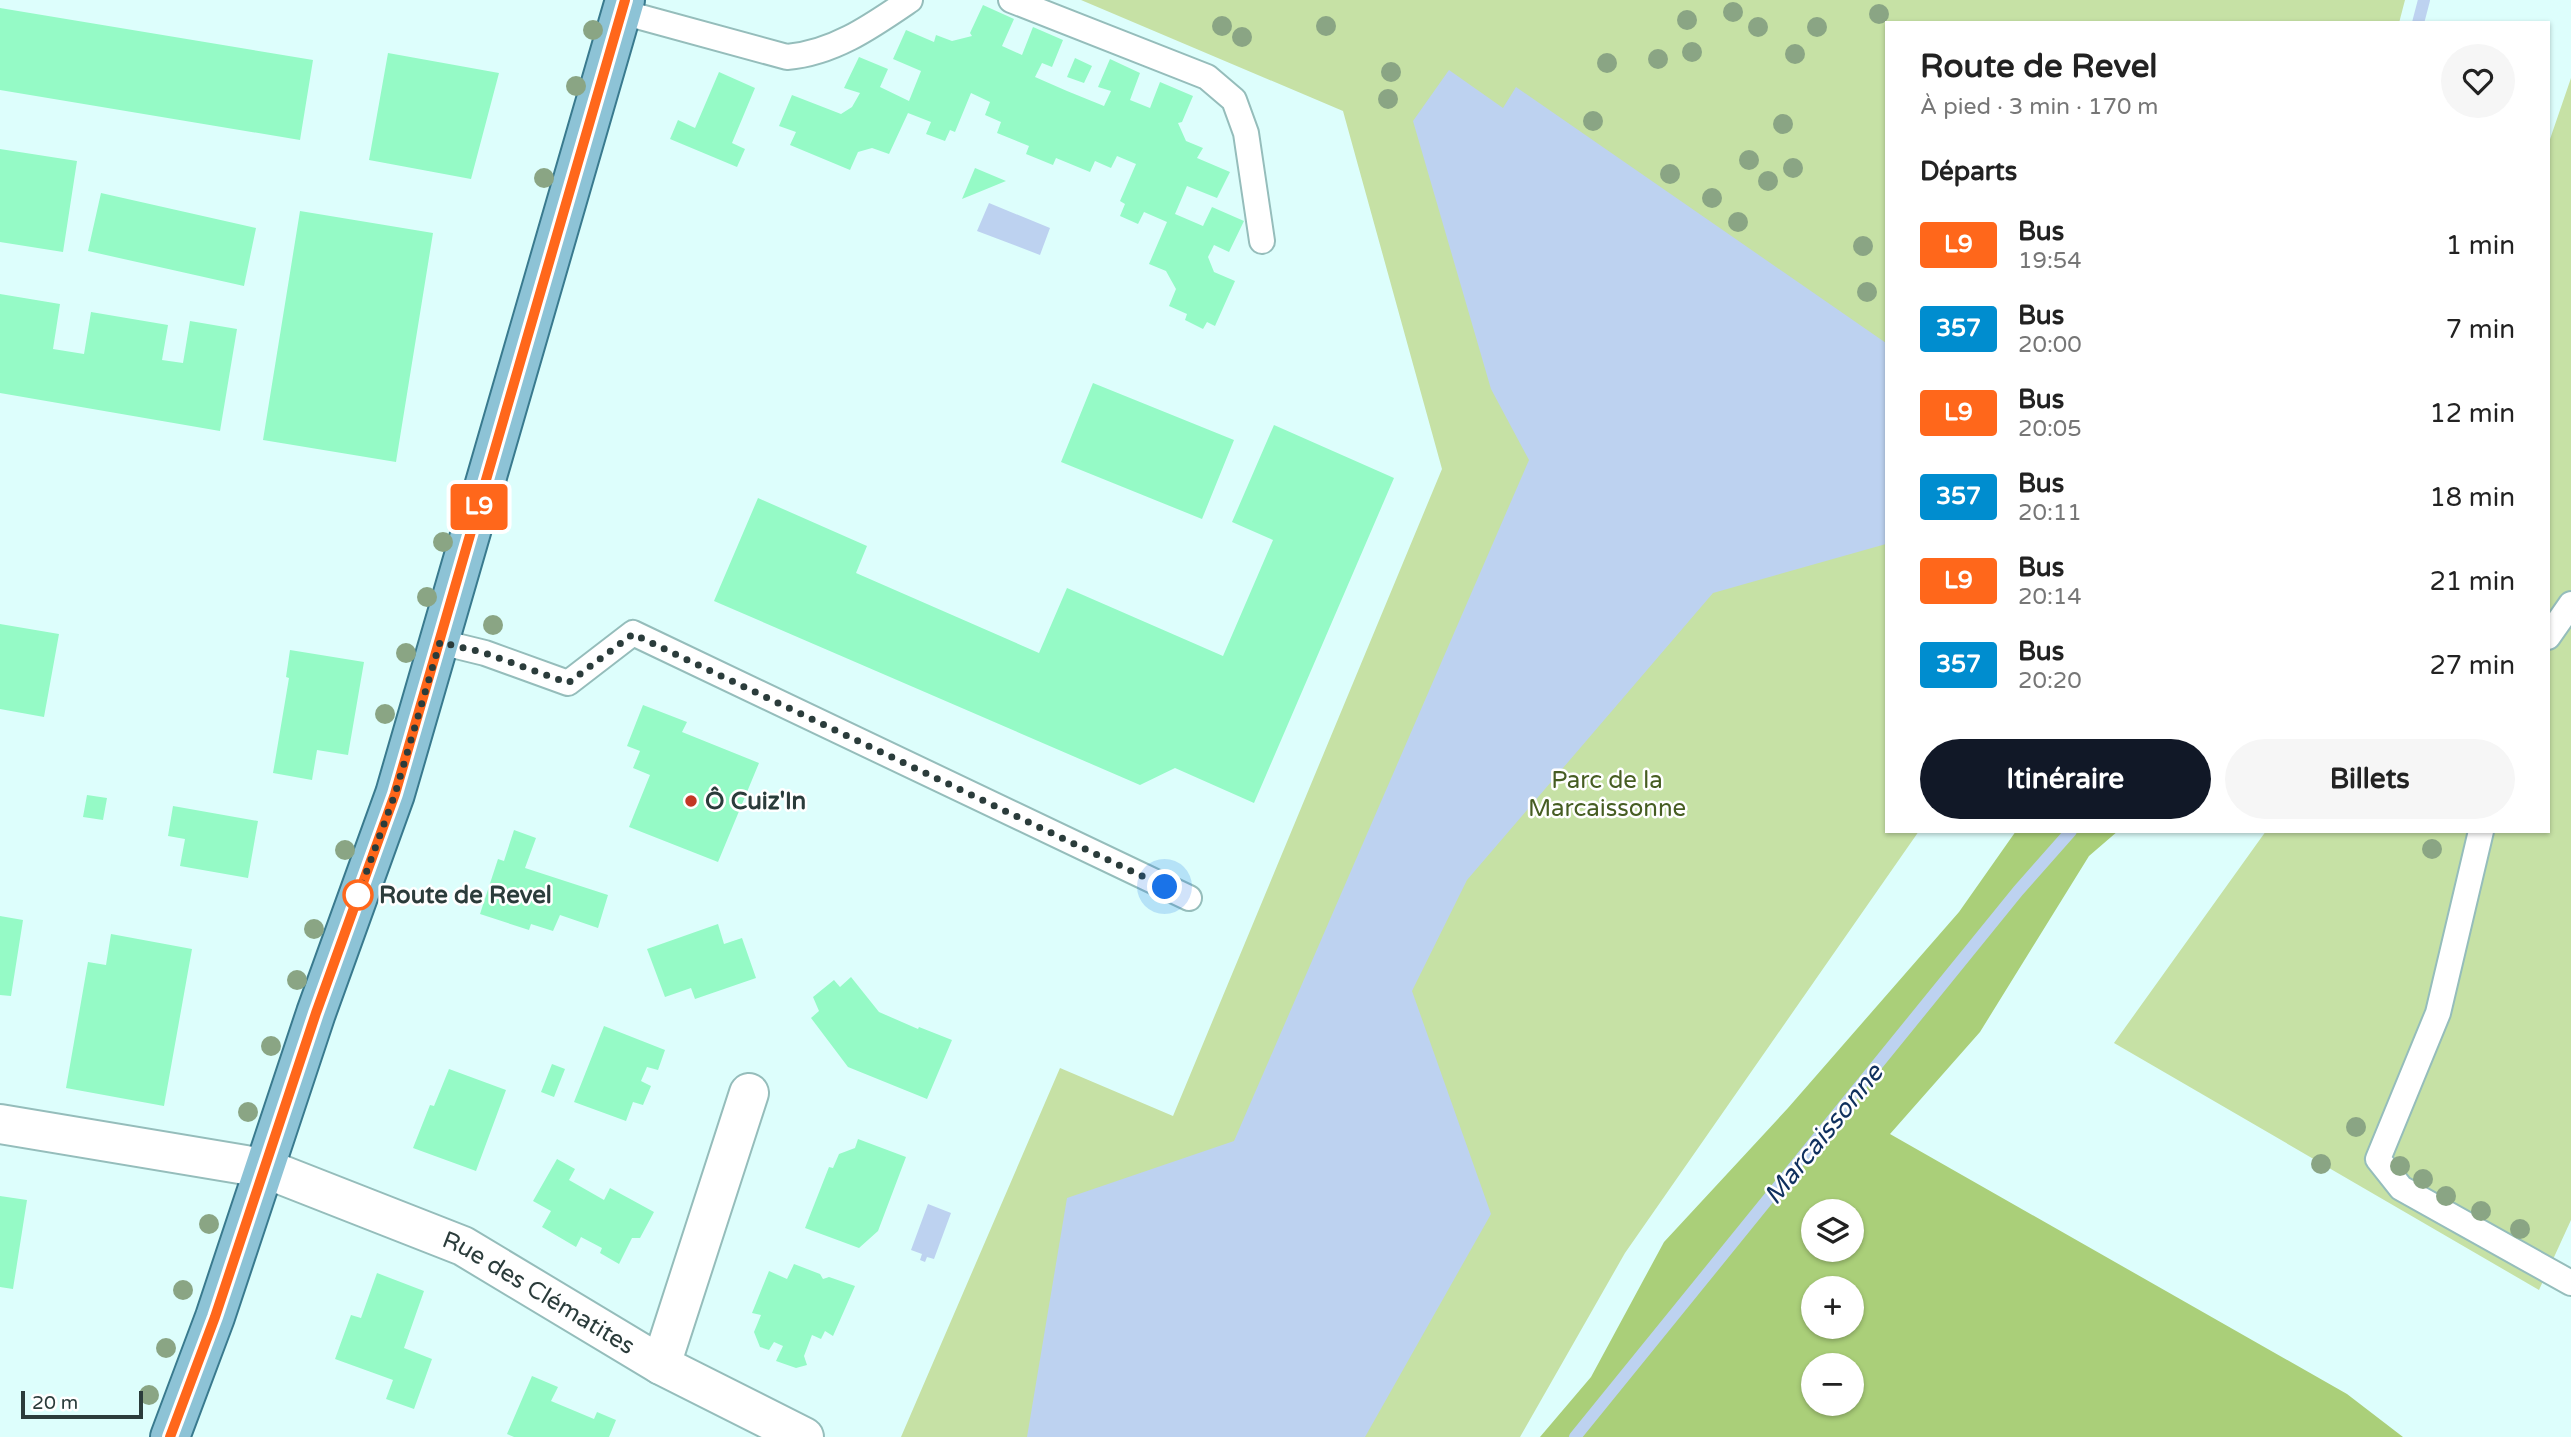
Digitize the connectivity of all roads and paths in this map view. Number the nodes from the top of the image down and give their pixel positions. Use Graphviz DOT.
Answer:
graph roads {
  1 [pos="909,0"];
  2 [pos="1011,0"];
  3 [pos="623,6"];
  4 [pos="1262,241"];
  5 [pos="2571,604"];
  6 [pos="2550,634"];
  7 [pos="440,642"];
  8 [pos="2481,833"];
  9 [pos="1189,898"];
  10 [pos="749,1093"];
  11 [pos="0,1124"];
  12 [pos="264,1167"];
  13 [pos="2566,1280"];
  14 [pos="661,1365"];
  15 [pos="170,1437"];
  16 [pos="804,1437"];
  1 -- 3 [label="lane"];
  2 -- 4 [label="lane"];
  3 -- 7 [label="main road"];
  5 -- 6 [label="lane"];
  7 -- 9 [label="lane"];
  7 -- 12 [label="main road"];
  8 -- 13 [label="lane"];
  10 -- 14 [label="street"];
  11 -- 12 [label="street, Rue des Clématites"];
  12 -- 14 [label="street, Rue des Clématites"];
  12 -- 15 [label="main road"];
  14 -- 16 [label="street, Rue des Clématites"];
}
